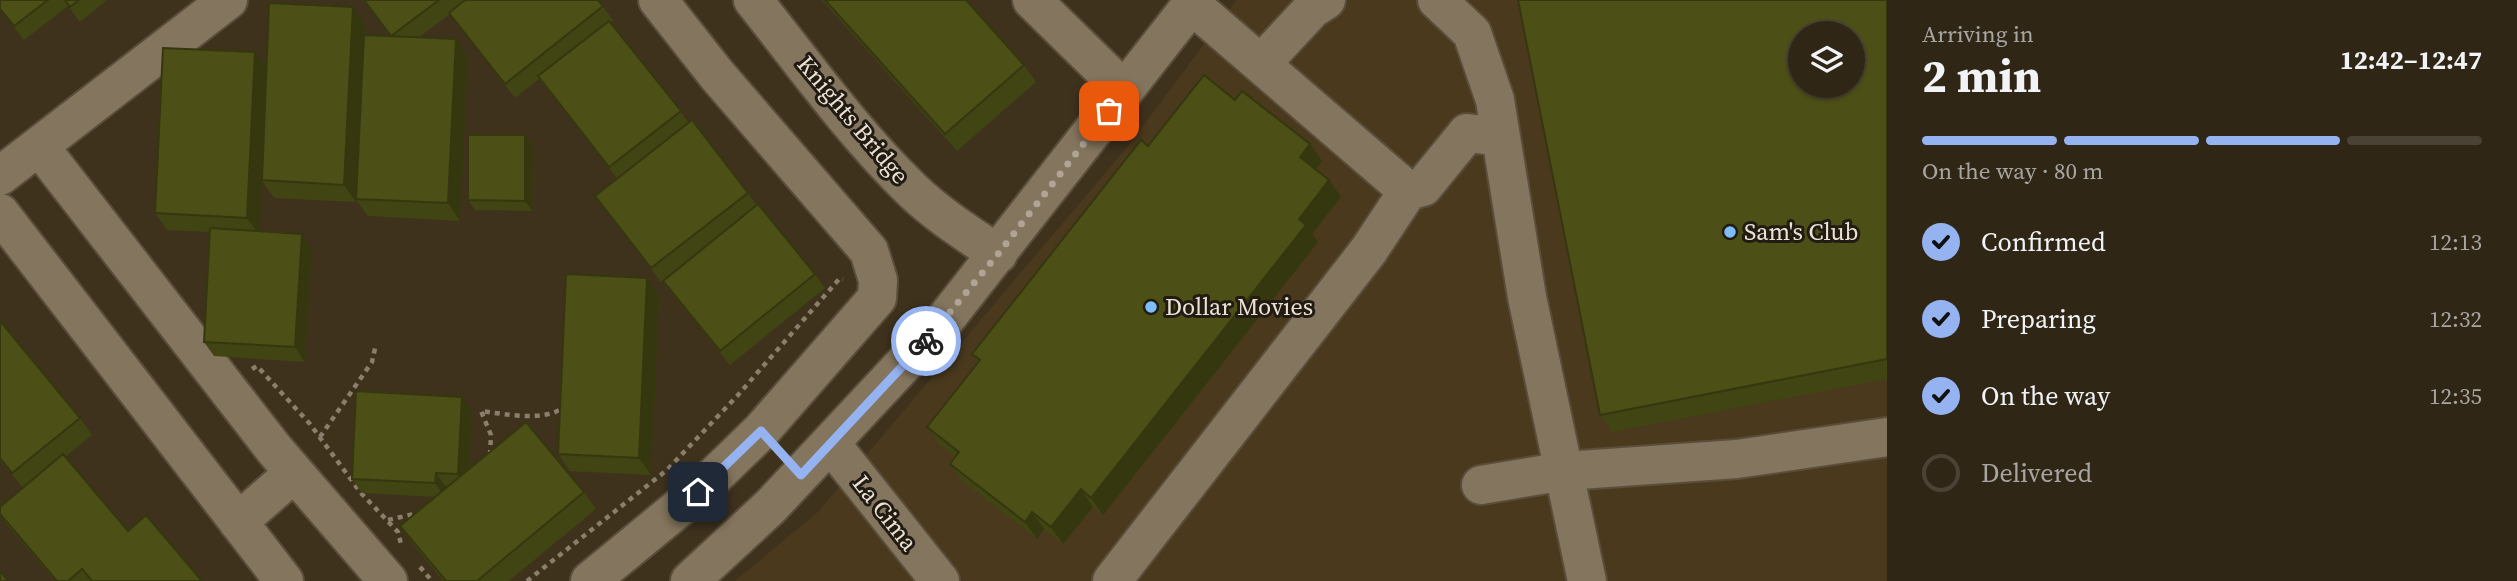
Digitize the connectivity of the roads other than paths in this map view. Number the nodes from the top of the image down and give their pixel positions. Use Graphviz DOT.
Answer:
graph roads {
  1 [pos="228,0"];
  2 [pos="658,0"];
  3 [pos="753,0"];
  4 [pos="1032,0"];
  5 [pos="1326,0"];
  6 [pos="1437,0"];
  7 [pos="1193,2"];
  8 [pos="1261,64"];
  9 [pos="1124,90"];
  10 [pos="1501,137"];
  11 [pos="39,146"];
  12 [pos="0,176"];
  13 [pos="1408,191"];
  14 [pos="0,213"];
  15 [pos="998,254"];
  16 [pos="761,431"];
  17 [pos="1887,438"];
  18 [pos="831,444"];
  19 [pos="1565,471"];
  20 [pos="294,473"];
  21 [pos="801,475"];
  22 [pos="1481,485"];
  23 [pos="238,522"];
  24 [pos="354,542"];
  25 [pos="403,565"];
  26 [pos="284,581"];
  27 [pos="353,581"];
  28 [pos="590,581"];
  29 [pos="690,581"];
  30 [pos="940,581"];
  31 [pos="1112,581"];
  32 [pos="1587,581"];
  1 -- 11 [label="street"];
  2 -- 16 [label="street"];
  3 -- 15 [label="street, Knights Bridge"];
  4 -- 9 [label="street"];
  5 -- 8 [label="street"];
  6 -- 10 [label="street"];
  7 -- 8 [label="street"];
  7 -- 9 [label="street"];
  8 -- 13 [label="street"];
  9 -- 15 [label="street"];
  10 -- 13 [label="street"];
  10 -- 19 [label="street"];
  11 -- 12 [label="street"];
  11 -- 20 [label="street"];
  13 -- 31 [label="street"];
  14 -- 23 [label="street"];
  15 -- 18 [label="street"];
  16 -- 21 [label="street"];
  16 -- 28 [label="street"];
  17 -- 19 [label="street"];
  18 -- 21 [label="street"];
  18 -- 30 [label="street, La Cima"];
  19 -- 22 [label="street"];
  19 -- 32 [label="street"];
  20 -- 23 [label="street"];
  20 -- 24 [label="street"];
  21 -- 29 [label="street"];
  23 -- 26 [label="street"];
  24 -- 25 [label="street"];
  24 -- 27 [label="street"];
}
